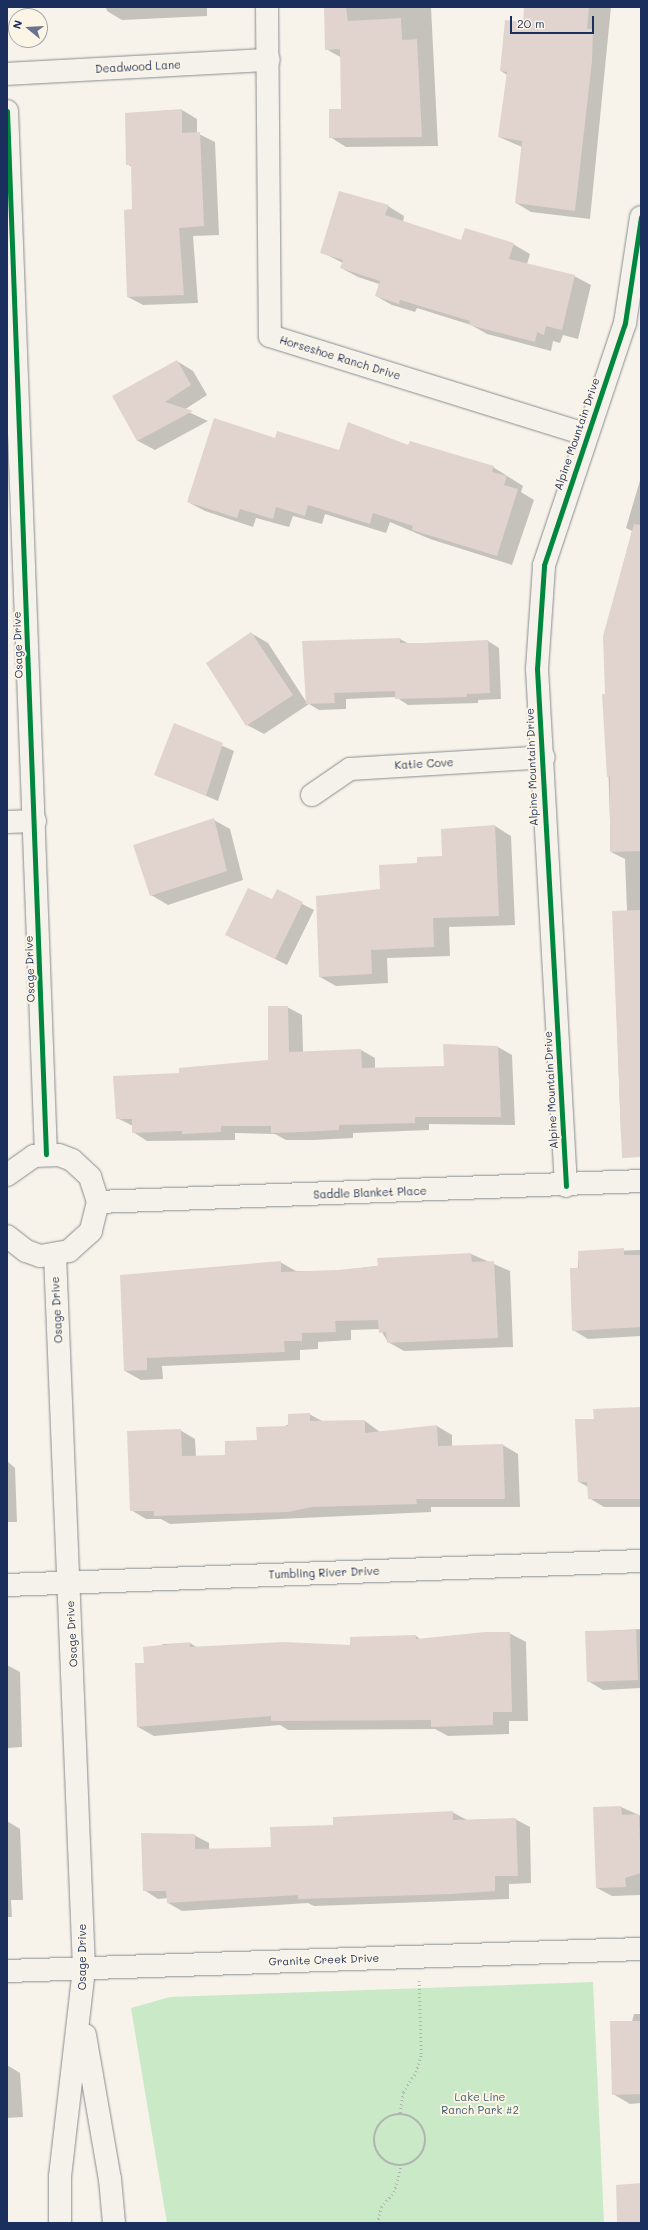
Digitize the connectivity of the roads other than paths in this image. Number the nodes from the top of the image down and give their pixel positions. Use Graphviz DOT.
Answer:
graph roads {
  1 [pos="267,7"];
  2 [pos="269,60"];
  3 [pos="7,74"];
  4 [pos="7,111"];
  5 [pos="641,217"];
  6 [pos="587,435"];
  7 [pos="14,445"];
  8 [pos="544,757"];
  9 [pos="312,795"];
  10 [pos="35,821"];
  11 [pos="7,822"];
  12 [pos="46,1154"];
  13 [pos="7,1174"];
  14 [pos="641,1181"];
  15 [pos="566,1186"];
  16 [pos="98,1202"];
  17 [pos="7,1236"];
  18 [pos="55,1255"];
  19 [pos="641,1561"];
  20 [pos="69,1582"];
  21 [pos="7,1585"];
  22 [pos="641,1949"];
  23 [pos="84,1969"];
  24 [pos="7,1971"];
  25 [pos="81,2012"];
  26 [pos="60,2223"];
  27 [pos="114,2223"];
  1 -- 2 [label="street, Horseshoe Ranch Drive"];
  2 -- 3 [label="street, Deadwood Lane"];
  2 -- 6 [label="street, Horseshoe Ranch Drive"];
  4 -- 7 [label="street, Osage Drive"];
  5 -- 6 [label="street, Alpine Mountain Drive"];
  6 -- 8 [label="street, Alpine Mountain Drive"];
  7 -- 10 [label="street, Osage Drive"];
  8 -- 9 [label="street, Katie Cove"];
  8 -- 15 [label="street, Alpine Mountain Drive"];
  10 -- 11 [label="street"];
  10 -- 12 [label="street, Osage Drive"];
  12 -- 13 [label="street"];
  12 -- 16 [label="street"];
  14 -- 15 [label="street, Saddle Blanket Place"];
  15 -- 16 [label="street, Saddle Blanket Place"];
  16 -- 18 [label="street"];
  17 -- 18 [label="street"];
  18 -- 20 [label="street, Osage Drive"];
  19 -- 20 [label="street, Tumbling River Drive"];
  20 -- 21 [label="street, Tumbling River Drive"];
  20 -- 23 [label="street, Osage Drive"];
  22 -- 23 [label="street, Granite Creek Drive"];
  23 -- 24 [label="street, Granite Creek Drive"];
  23 -- 25 [label="street, Osage Drive"];
  25 -- 26 [label="street, Osage Drive"];
  25 -- 27 [label="street, Osage Drive"];
}
